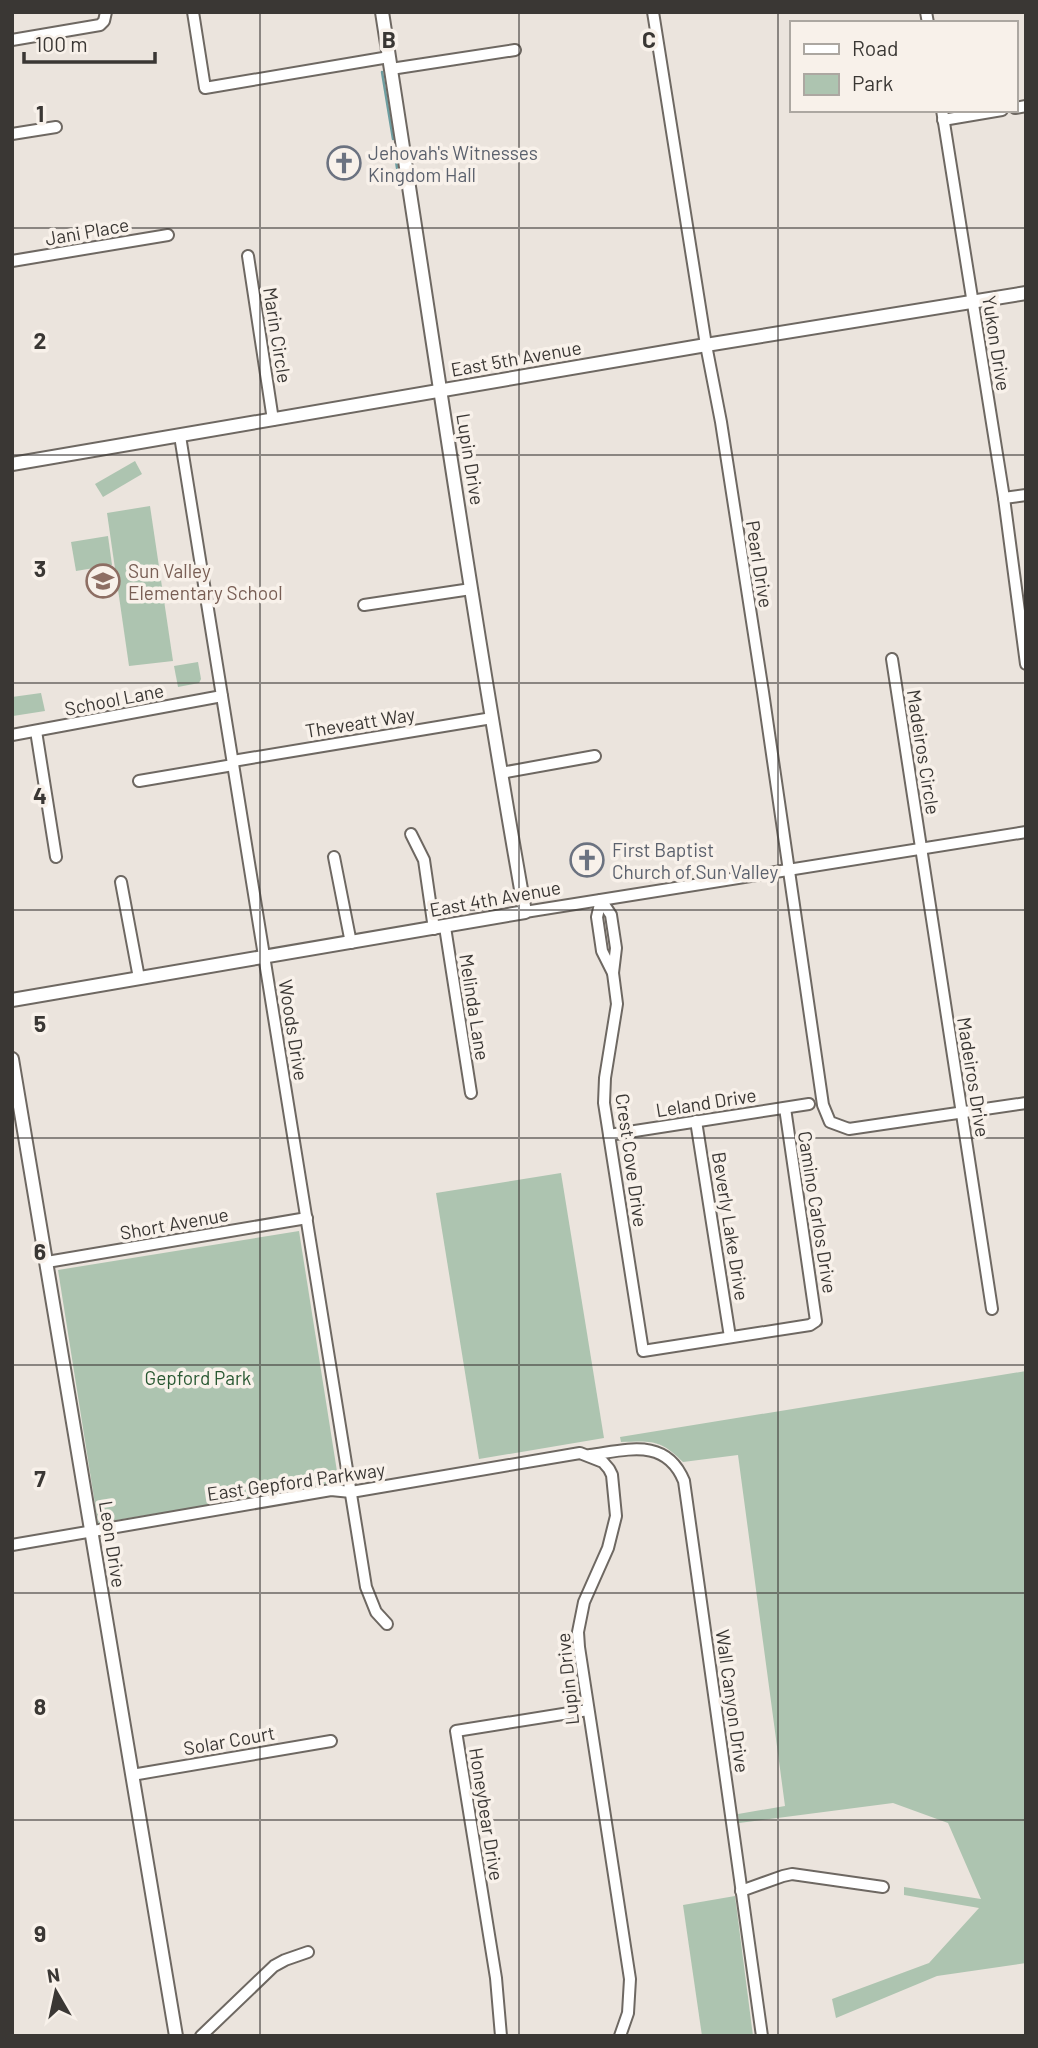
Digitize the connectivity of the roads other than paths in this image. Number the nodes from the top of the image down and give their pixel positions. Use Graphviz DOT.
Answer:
graph roads {
  1 [pos="106,12"];
  2 [pos="193,12"];
  3 [pos="382,12"];
  4 [pos="653,12"];
  5 [pos="12,40"];
  6 [pos="515,50"];
  7 [pos="390,63"];
  8 [pos="978,112"];
  9 [pos="942,115"];
  10 [pos="55,127"];
  11 [pos="12,134"];
  12 [pos="168,234"];
  13 [pos="248,256"];
  14 [pos="12,261"];
  15 [pos="1026,293"];
  16 [pos="972,302"];
  17 [pos="706,345"];
  18 [pos="441,391"];
  19 [pos="273,420"];
  20 [pos="180,436"];
  21 [pos="12,464"];
  22 [pos="1026,495"];
  23 [pos="1004,498"];
  24 [pos="1026,567"];
  25 [pos="1012,570"];
  26 [pos="471,589"];
  27 [pos="364,605"];
  28 [pos="892,659"];
  29 [pos="1026,664"];
  30 [pos="222,696"];
  31 [pos="492,718"];
  32 [pos="36,731"];
  33 [pos="12,735"];
  34 [pos="595,756"];
  35 [pos="233,763"];
  36 [pos="501,773"];
  37 [pos="139,781"];
  38 [pos="1026,832"];
  39 [pos="411,834"];
  40 [pos="921,849"];
  41 [pos="56,857"];
  42 [pos="334,857"];
  43 [pos="787,872"];
  44 [pos="121,882"];
  45 [pos="601,900"];
  46 [pos="525,912"];
  47 [pos="440,928"];
  48 [pos="351,943"];
  49 [pos="265,957"];
  50 [pos="139,978"];
  51 [pos="12,1000"];
  52 [pos="12,1059"];
  53 [pos="471,1093"];
  54 [pos="1026,1103"];
  55 [pos="809,1104"];
  56 [pos="785,1108"];
  57 [pos="961,1112"];
  58 [pos="696,1121"];
  59 [pos="609,1135"];
  60 [pos="307,1219"];
  61 [pos="47,1262"];
  62 [pos="992,1309"];
  63 [pos="730,1337"];
  64 [pos="587,1455"];
  65 [pos="351,1492"];
  66 [pos="92,1531"];
  67 [pos="12,1545"];
  68 [pos="387,1624"];
  69 [pos="588,1710"];
  70 [pos="331,1741"];
  71 [pos="132,1775"];
  72 [pos="883,1887"];
  73 [pos="741,1891"];
  74 [pos="308,1952"];
  75 [pos="176,2036"];
  76 [pos="200,2036"];
  77 [pos="211,2036"];
  78 [pos="501,2036"];
  79 [pos="620,2036"];
  80 [pos="762,2036"];
  1 -- 5 [label="street"];
  2 -- 7 [label="street"];
  3 -- 7 [label="street, Lupin Drive"];
  4 -- 17 [label="street, Pearl Drive"];
  6 -- 7 [label="street"];
  7 -- 18 [label="street, Lupin Drive"];
  8 -- 9 [label="street"];
  9 -- 16 [label="street, Yukon Drive"];
  10 -- 11 [label="street"];
  12 -- 14 [label="street, Jani Place"];
  13 -- 19 [label="street, Marin Circle"];
  15 -- 16 [label="street, East 5th Avenue"];
  16 -- 17 [label="street, East 5th Avenue"];
  16 -- 23 [label="street, Yukon Drive"];
  17 -- 18 [label="street, East 5th Avenue"];
  17 -- 43 [label="street, Pearl Drive"];
  18 -- 19 [label="street, East 5th Avenue"];
  18 -- 26 [label="street, Lupin Drive"];
  19 -- 20 [label="street, East 5th Avenue"];
  20 -- 21 [label="street, East 5th Avenue"];
  20 -- 30 [label="street, Woods Drive"];
  22 -- 23 [label="street"];
  23 -- 25 [label="street, Yukon Drive"];
  24 -- 25 [label="street"];
  25 -- 29 [label="street, Yukon Drive"];
  26 -- 27 [label="street"];
  26 -- 31 [label="street, Lupin Drive"];
  28 -- 40 [label="street, Madeiros Circle"];
  30 -- 32 [label="street, School Lane"];
  30 -- 35 [label="street, Woods Drive"];
  31 -- 35 [label="street, Theveatt Way"];
  31 -- 36 [label="street, Lupin Drive"];
  32 -- 33 [label="street, School Lane"];
  32 -- 41 [label="street"];
  34 -- 36 [label="street"];
  35 -- 37 [label="street, Theveatt Way"];
  35 -- 49 [label="street, Woods Drive"];
  36 -- 46 [label="street, Lupin Drive"];
  38 -- 40 [label="street, East 4th Avenue"];
  39 -- 47 [label="street, Melinda Lane"];
  40 -- 43 [label="street, East 4th Avenue"];
  40 -- 57 [label="street, Madeiros Drive"];
  42 -- 48 [label="street"];
  43 -- 45 [label="street, East 4th Avenue"];
  43 -- 57 [label="street, Pearl Drive"];
  44 -- 50 [label="street"];
  45 -- 46 [label="street, East 4th Avenue"];
  45 -- 59 [label="street, Crest Cove Drive"];
  46 -- 47 [label="street, East 4th Avenue"];
  47 -- 48 [label="street, East 4th Avenue"];
  47 -- 53 [label="street, Melinda Lane"];
  48 -- 49 [label="street, East 4th Avenue"];
  49 -- 50 [label="street, East 4th Avenue"];
  49 -- 60 [label="street, Woods Drive"];
  50 -- 51 [label="street, East 4th Avenue"];
  52 -- 61 [label="street, Leon Drive"];
  54 -- 57 [label="street"];
  55 -- 56 [label="street, Leland Drive"];
  56 -- 58 [label="street, Leland Drive"];
  56 -- 63 [label="street, Camino Carlos Drive"];
  57 -- 62 [label="street, Madeiros Drive"];
  58 -- 59 [label="street, Leland Drive"];
  58 -- 63 [label="street, Beverly Lake Drive"];
  59 -- 63 [label="street, Crest Cove Drive"];
  60 -- 61 [label="street, Short Avenue"];
  60 -- 65 [label="street, Woods Drive"];
  61 -- 66 [label="street, Leon Drive"];
  64 -- 65 [label="street, East Gepford Parkway"];
  64 -- 69 [label="street, Lupin Drive"];
  64 -- 73 [label="street, Wall Canyon Drive"];
  65 -- 66 [label="street, East Gepford Parkway"];
  65 -- 68 [label="street, Woods Drive"];
  66 -- 67 [label="street, East Gepford Parkway"];
  66 -- 71 [label="street, Leon Drive"];
  69 -- 78 [label="street, Honeybear Drive"];
  69 -- 79 [label="street, Lupin Drive"];
  70 -- 71 [label="street, Solar Court"];
  71 -- 75 [label="street, Leon Drive"];
  72 -- 73 [label="street"];
  73 -- 80 [label="street, Wall Canyon Drive"];
  74 -- 76 [label="street"];
  76 -- 77 [label="street"];
}
